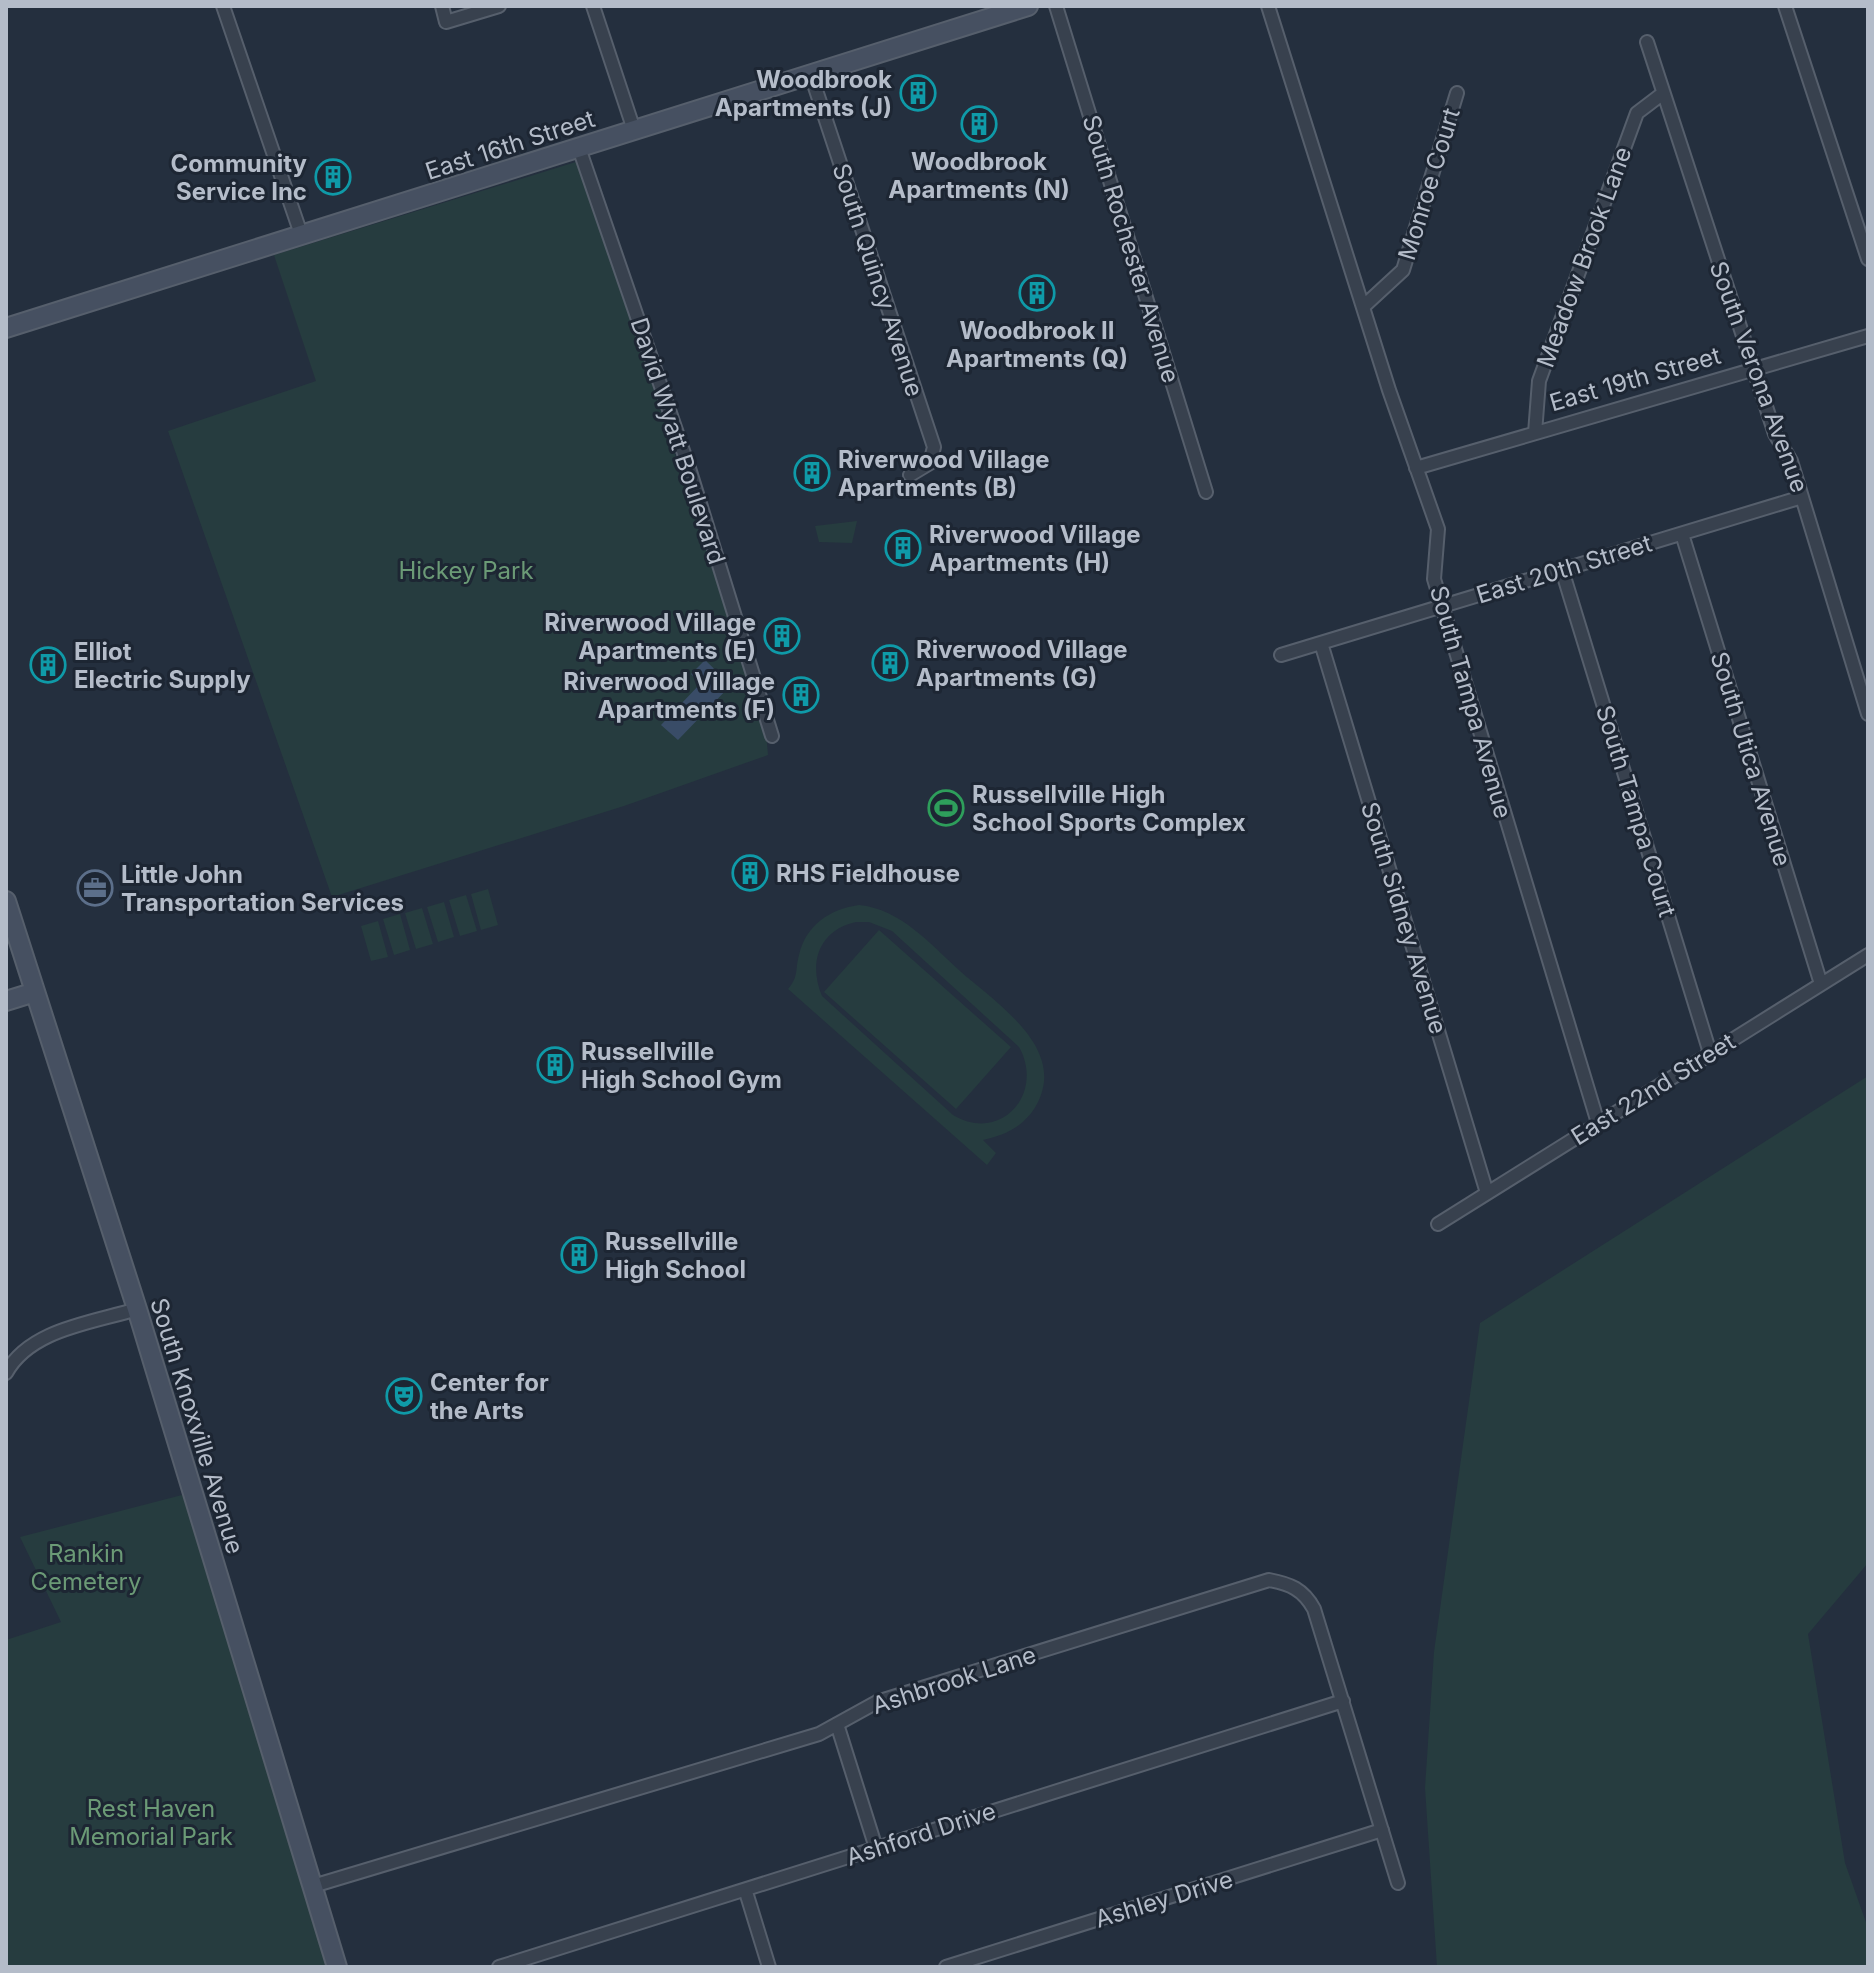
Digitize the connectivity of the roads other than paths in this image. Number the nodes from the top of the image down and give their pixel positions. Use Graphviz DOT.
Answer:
graph roads {
  1 [pos="223,6"];
  2 [pos="442,6"];
  3 [pos="499,6"];
  4 [pos="593,6"];
  5 [pos="1028,6"];
  6 [pos="1056,6"];
  7 [pos="1268,6"];
  8 [pos="1785,6"];
  9 [pos="1647,42"];
  10 [pos="811,75"];
  11 [pos="1457,93"];
  12 [pos="1662,94"];
  13 [pos="634,130"];
  14 [pos="579,148"];
  15 [pos="302,237"];
  16 [pos="1868,259"];
  17 [pos="1364,306"];
  18 [pos="6,328"];
  19 [pos="1868,336"];
  20 [pos="1753,369"];
  21 [pos="1535,433"];
  22 [pos="1416,468"];
  23 [pos="910,475"];
  24 [pos="1206,492"];
  25 [pos="1802,497"];
  26 [pos="1682,534"];
  27 [pos="1562,570"];
  28 [pos="1441,606"];
  29 [pos="1321,643"];
  30 [pos="1281,655"];
  31 [pos="1868,714"];
  32 [pos="772,736"];
  33 [pos="6,901"];
  34 [pos="1868,955"];
  35 [pos="1821,984"];
  36 [pos="35,992"];
  37 [pos="6,1001"];
  38 [pos="1710,1053"];
  39 [pos="1598,1123"];
  40 [pos="1487,1193"];
  41 [pos="1438,1224"];
  42 [pos="137,1309"];
  43 [pos="7,1369"];
  44 [pos="1343,1701"];
  45 [pos="837,1724"];
  46 [pos="1382,1830"];
  47 [pos="876,1848"];
  48 [pos="1398,1883"];
  49 [pos="313,1886"];
  50 [pos="746,1892"];
  51 [pos="337,1967"];
  52 [pos="499,1967"];
  53 [pos="769,1967"];
  54 [pos="946,1967"];
  1 -- 15 [label="street"];
  2 -- 3 [label="street"];
  4 -- 13 [label="street"];
  5 -- 10 [label="main road, East 16th Street"];
  6 -- 24 [label="street, South Rochester Avenue"];
  7 -- 17 [label="street, South Tampa Avenue"];
  8 -- 16 [label="street"];
  9 -- 12 [label="street, South Verona Avenue"];
  10 -- 13 [label="main road, East 16th Street"];
  10 -- 23 [label="street, South Quincy Avenue"];
  11 -- 17 [label="street, Monroe Court"];
  12 -- 20 [label="street, South Verona Avenue"];
  12 -- 21 [label="street, Meadow Brook Lane"];
  13 -- 14 [label="main road, East 16th Street"];
  14 -- 15 [label="main road, East 16th Street"];
  14 -- 32 [label="street, David Wyatt Boulevard"];
  15 -- 18 [label="main road, East 16th Street"];
  17 -- 22 [label="street, South Tampa Avenue"];
  19 -- 20 [label="street, East 19th Street"];
  20 -- 21 [label="street, East 19th Street"];
  20 -- 25 [label="street, South Verona Avenue"];
  21 -- 22 [label="street, East 19th Street"];
  22 -- 28 [label="street, South Tampa Avenue"];
  25 -- 26 [label="street, East 20th Street"];
  25 -- 31 [label="street, South Verona Avenue"];
  26 -- 27 [label="street, East 20th Street"];
  26 -- 35 [label="street, South Utica Avenue"];
  27 -- 28 [label="street, East 20th Street"];
  27 -- 38 [label="street, South Tampa Court"];
  28 -- 29 [label="street, East 20th Street"];
  28 -- 39 [label="street, South Tampa Avenue"];
  29 -- 30 [label="street, East 20th Street"];
  29 -- 40 [label="street, South Sidney Avenue"];
  33 -- 36 [label="main road, South Knoxville Avenue"];
  34 -- 35 [label="street, East 22nd Street"];
  35 -- 38 [label="street, East 22nd Street"];
  36 -- 37 [label="main road"];
  36 -- 42 [label="main road, South Knoxville Avenue"];
  38 -- 39 [label="street, East 22nd Street"];
  39 -- 40 [label="street, East 22nd Street"];
  40 -- 41 [label="street, East 22nd Street"];
  42 -- 43 [label="street"];
  42 -- 49 [label="main road, South Knoxville Avenue"];
  44 -- 45 [label="street, Ashbrook Lane"];
  44 -- 46 [label="street, Ashbrook Lane"];
  44 -- 47 [label="street, Ashford Drive"];
  45 -- 47 [label="street"];
  45 -- 49 [label="street, Ashbrook Lane"];
  46 -- 48 [label="street, Ashbrook Lane"];
  46 -- 54 [label="street, Ashley Drive"];
  47 -- 50 [label="street, Ashford Drive"];
  49 -- 51 [label="main road, South Knoxville Avenue"];
  50 -- 52 [label="street, Ashford Drive"];
  50 -- 53 [label="street"];
}
